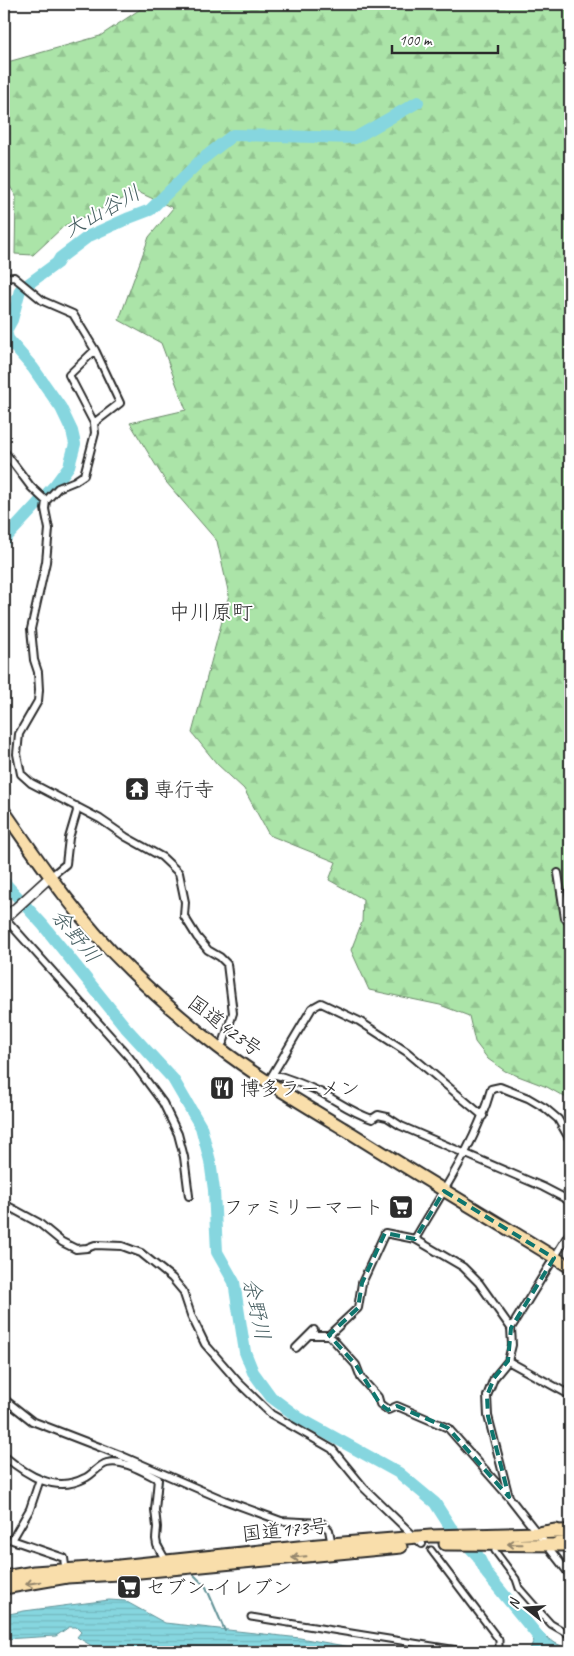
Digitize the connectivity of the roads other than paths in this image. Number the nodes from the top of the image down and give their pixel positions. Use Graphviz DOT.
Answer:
graph roads {
  1 [pos="4,278"];
  2 [pos="95,350"];
  3 [pos="94,423"];
  4 [pos="4,451"];
  5 [pos="46,501"];
  6 [pos="76,806"];
  7 [pos="4,810"];
  8 [pos="558,873"];
  9 [pos="46,880"];
  10 [pos="5,917"];
  11 [pos="570,922"];
  12 [pos="219,1048"];
  13 [pos="270,1078"];
  14 [pos="483,1116"];
  15 [pos="570,1140"];
  16 [pos="464,1153"];
  17 [pos="444,1191"];
  18 [pos="189,1196"];
  19 [pos="570,1201"];
  20 [pos="4,1204"];
  21 [pos="570,1232"];
  22 [pos="414,1239"];
  23 [pos="554,1258"];
  24 [pos="570,1267"];
  25 [pos="570,1274"];
  26 [pos="511,1328"];
  27 [pos="329,1334"];
  28 [pos="296,1348"];
  29 [pos="508,1361"];
  30 [pos="570,1396"];
  31 [pos="4,1399"];
  32 [pos="120,1455"];
  33 [pos="4,1456"];
  34 [pos="117,1462"];
  35 [pos="40,1479"];
  36 [pos="509,1497"];
  37 [pos="570,1529"];
  38 [pos="547,1539"];
  39 [pos="427,1543"];
  40 [pos="570,1544"];
  41 [pos="332,1549"];
  42 [pos="495,1551"];
  43 [pos="166,1561"];
  44 [pos="66,1573"];
  45 [pos="570,1575"];
  46 [pos="4,1577"];
  47 [pos="4,1588"];
  48 [pos="251,1617"];
  49 [pos="570,1635"];
  50 [pos="470,1652"];
  51 [pos="495,1652"];
  1 -- 2 [label="street"];
  2 -- 3 [label="street"];
  2 -- 3 [label="street"];
  3 -- 5 [label="street"];
  4 -- 5 [label="street"];
  5 -- 6 [label="street"];
  6 -- 9 [label="street"];
  6 -- 12 [label="street"];
  7 -- 9 [label="highway, 国道423号"];
  8 -- 11 [label="street"];
  9 -- 10 [label="street"];
  9 -- 12 [label="highway, 国道423号"];
  10 -- 18 [label="street"];
  12 -- 13 [label="highway, 国道423号"];
  13 -- 14 [label="street"];
  13 -- 16 [label="street"];
  13 -- 17 [label="highway, 国道423号"];
  14 -- 15 [label="street"];
  14 -- 16 [label="street"];
  16 -- 17 [label="street"];
  16 -- 19 [label="street"];
  17 -- 22 [label="street"];
  17 -- 23 [label="highway, 国道423号"];
  20 -- 39 [label="street"];
  21 -- 23 [label="street"];
  22 -- 26 [label="street"];
  22 -- 27 [label="street"];
  23 -- 24 [label="highway, 国道423号"];
  23 -- 25 [label="highway, 国道423号"];
  23 -- 26 [label="street"];
  26 -- 29 [label="street"];
  27 -- 28 [label="street"];
  27 -- 36 [label="street"];
  29 -- 30 [label="street"];
  29 -- 36 [label="street"];
  31 -- 32 [label="street"];
  32 -- 34 [label="street"];
  32 -- 41 [label="street"];
  33 -- 35 [label="street"];
  34 -- 35 [label="street"];
  34 -- 43 [label="street"];
  35 -- 44 [label="street"];
  36 -- 38 [label="street"];
  37 -- 38 [label="highway"];
  38 -- 39 [label="highway, 国道173号"];
  38 -- 40 [label="highway"];
  38 -- 45 [label="street"];
  39 -- 41 [label="highway, 国道173号"];
  39 -- 51 [label="street"];
  41 -- 43 [label="highway, 国道173号"];
  41 -- 44 [label="highway, 国道173号, one-way"];
  42 -- 49 [label="street"];
  43 -- 44 [label="highway, 国道173号"];
  44 -- 46 [label="highway, 国道173号"];
  44 -- 47 [label="highway, 国道173号, one-way"];
  48 -- 50 [label="street"];
}
